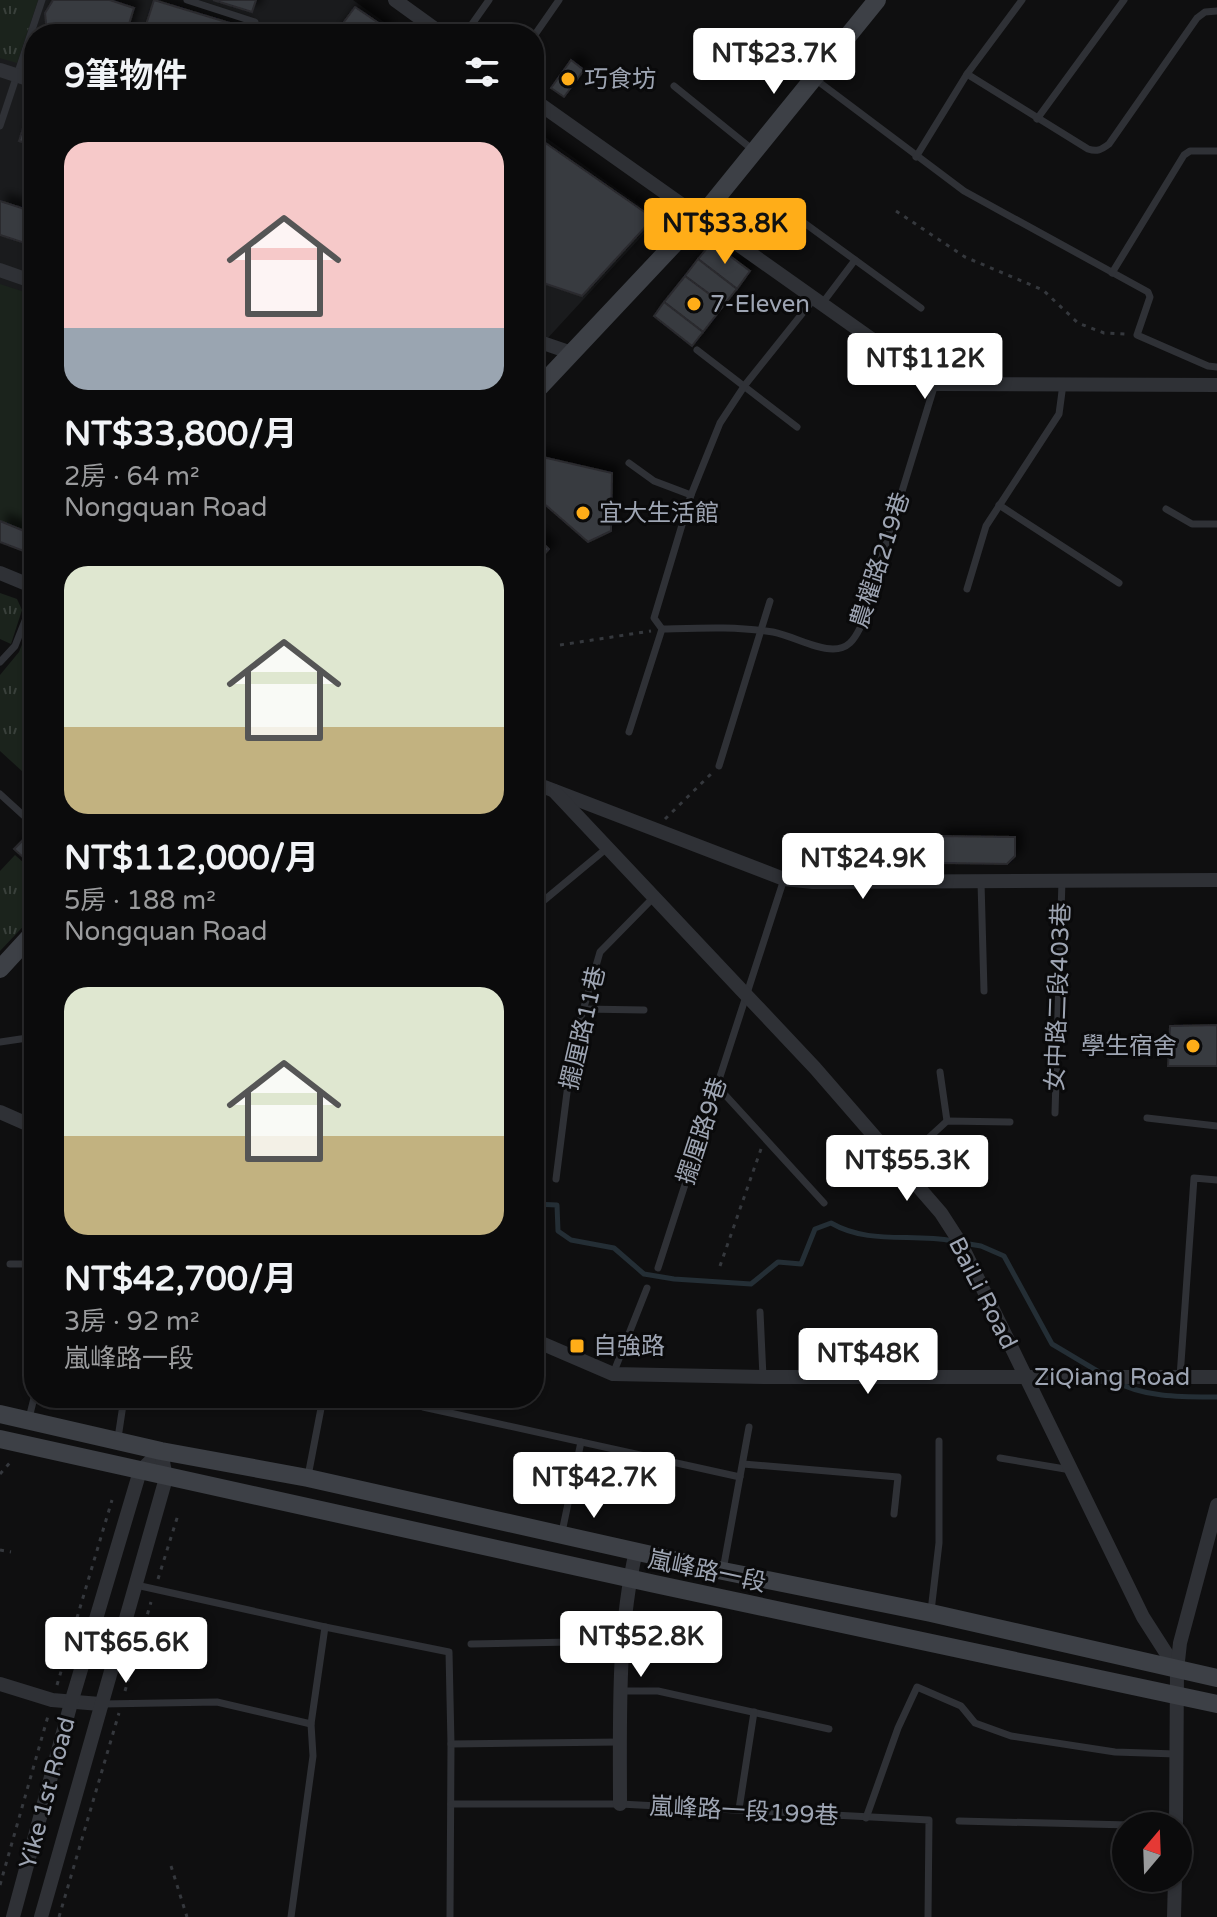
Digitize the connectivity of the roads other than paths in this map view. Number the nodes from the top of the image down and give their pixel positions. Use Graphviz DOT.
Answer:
graph roads {
  1 [pos="42,0"];
  2 [pos="187,0"];
  3 [pos="395,0"];
  4 [pos="489,0"];
  5 [pos="559,0"];
  6 [pos="877,0"];
  7 [pos="1022,0"];
  8 [pos="1124,0"];
  9 [pos="1217,11"];
  10 [pos="34,24"];
  11 [pos="254,24"];
  12 [pos="428,24"];
  13 [pos="472,24"];
  14 [pos="542,24"];
  15 [pos="24,54"];
  16 [pos="0,70"];
  17 [pos="967,74"];
  18 [pos="17,75"];
  19 [pos="24,77"];
  20 [pos="815,79"];
  21 [pos="674,86"];
  22 [pos="544,107"];
  23 [pos="1037,119"];
  24 [pos="0,126"];
  25 [pos="1217,151"];
  26 [pos="755,152"];
  27 [pos="916,157"];
  28 [pos="698,217"];
  29 [pos="803,222"];
  30 [pos="855,260"];
  31 [pos="0,270"];
  32 [pos="1112,273"];
  33 [pos="24,278"];
  34 [pos="817,303"];
  35 [pos="921,308"];
  36 [pos="544,343"];
  37 [pos="697,350"];
  38 [pos="572,353"];
  39 [pos="1217,367"];
  40 [pos="544,382"];
  41 [pos="935,384"];
  42 [pos="1063,384"];
  43 [pos="745,385"];
  44 [pos="1217,385"];
  45 [pos="797,427"];
  46 [pos="629,463"];
  47 [pos="691,495"];
  48 [pos="999,505"];
  49 [pos="1166,509"];
  50 [pos="1217,524"];
  51 [pos="0,573"];
  52 [pos="24,583"];
  53 [pos="1119,583"];
  54 [pos="967,589"];
  55 [pos="770,601"];
  56 [pos="24,623"];
  57 [pos="662,629"];
  58 [pos="760,630"];
  59 [pos="0,662"];
  60 [pos="629,732"];
  61 [pos="719,766"];
  62 [pos="544,786"];
  63 [pos="544,787"];
  64 [pos="0,794"];
  65 [pos="24,816"];
  66 [pos="607,848"];
  67 [pos="784,879"];
  68 [pos="1062,880"];
  69 [pos="1217,880"];
  70 [pos="981,882"];
  71 [pos="653,898"];
  72 [pos="544,900"];
  73 [pos="24,943"];
  74 [pos="0,969"];
  75 [pos="984,991"];
  76 [pos="747,994"];
  77 [pos="584,1009"];
  78 [pos="644,1010"];
  79 [pos="24,1038"];
  80 [pos="0,1042"];
  81 [pos="940,1072"];
  82 [pos="717,1086"];
  83 [pos="0,1112"];
  84 [pos="1055,1113"];
  85 [pos="1147,1118"];
  86 [pos="947,1121"];
  87 [pos="1010,1122"];
  88 [pos="24,1123"];
  89 [pos="1217,1126"];
  90 [pos="899,1165"];
  91 [pos="556,1179"];
  92 [pos="1217,1180"];
  93 [pos="824,1203"];
  94 [pos="10,1264"];
  95 [pos="24,1264"];
  96 [pos="658,1268"];
  97 [pos="647,1288"];
  98 [pos="760,1312"];
  99 [pos="544,1344"];
  100 [pos="613,1374"];
  101 [pos="1024,1376"];
  102 [pos="763,1377"];
  103 [pos="1180,1377"];
  104 [pos="1217,1377"];
  105 [pos="31,1408"];
  106 [pos="123,1408"];
  107 [pos="321,1408"];
  108 [pos="428,1408"];
  109 [pos="0,1414"];
  110 [pos="28,1421"];
  111 [pos="749,1427"];
  112 [pos="0,1439"];
  113 [pos="118,1440"];
  114 [pos="939,1441"];
  115 [pos="581,1442"];
  116 [pos="161,1451"];
  117 [pos="1000,1458"];
  118 [pos="743,1464"];
  119 [pos="1071,1470"];
  120 [pos="140,1471"];
  121 [pos="740,1477"];
  122 [pos="166,1478"];
  123 [pos="308,1478"];
  124 [pos="1217,1505"];
  125 [pos="894,1514"];
  126 [pos="561,1534"];
  127 [pos="636,1551"];
  128 [pos="723,1571"];
  129 [pos="629,1579"];
  130 [pos="136,1585"];
  131 [pos="931,1613"];
  132 [pos="325,1627"];
  133 [pos="623,1641"];
  134 [pos="471,1644"];
  135 [pos="1177,1670"];
  136 [pos="1217,1678"];
  137 [pos="0,1684"];
  138 [pos="621,1691"];
  139 [pos="1178,1697"];
  140 [pos="71,1703"];
  141 [pos="100,1704"];
  142 [pos="1217,1704"];
  143 [pos="754,1712"];
  144 [pos="311,1724"];
  145 [pos="829,1729"];
  146 [pos="620,1742"];
  147 [pos="451,1744"];
  148 [pos="1178,1754"];
  149 [pos="451,1804"];
  150 [pos="620,1804"];
  151 [pos="739,1809"];
  152 [pos="1175,1812"];
  153 [pos="866,1818"];
  154 [pos="959,1821"];
  155 [pos="1112,1825"];
  156 [pos="1175,1892"];
  157 [pos="13,1917"];
  158 [pos="41,1917"];
  159 [pos="291,1917"];
  160 [pos="450,1917"];
  161 [pos="928,1917"];
  162 [pos="1174,1917"];
  1 -- 10 [label="lane"];
  2 -- 11 [label="lane"];
  3 -- 12 [label="street"];
  4 -- 13 [label="lane"];
  5 -- 14 [label="lane"];
  6 -- 20 [label="main road"];
  7 -- 17 [label="lane"];
  8 -- 23 [label="lane"];
  9 -- 23 [label="lane"];
  15 -- 18 [label="lane"];
  16 -- 18 [label="street"];
  17 -- 23 [label="lane"];
  17 -- 27 [label="lane"];
  18 -- 19 [label="street"];
  18 -- 24 [label="lane"];
  20 -- 26 [label="main road"];
  20 -- 27 [label="lane"];
  21 -- 26 [label="lane"];
  22 -- 28 [label="street"];
  25 -- 32 [label="lane"];
  26 -- 28 [label="main road"];
  27 -- 32 [label="lane"];
  28 -- 34 [label="street"];
  28 -- 38 [label="main road"];
  29 -- 30 [label="lane"];
  30 -- 34 [label="lane"];
  30 -- 35 [label="lane"];
  31 -- 33 [label="street"];
  32 -- 39 [label="lane"];
  34 -- 41 [label="street"];
  34 -- 43 [label="lane"];
  36 -- 38 [label="street"];
  37 -- 43 [label="lane"];
  38 -- 40 [label="main road"];
  41 -- 42 [label="street"];
  41 -- 58 [label="lane, 農權路219巷"];
  42 -- 44 [label="street"];
  42 -- 48 [label="lane"];
  43 -- 45 [label="lane"];
  43 -- 47 [label="lane"];
  46 -- 47 [label="lane"];
  47 -- 57 [label="lane"];
  48 -- 53 [label="lane"];
  48 -- 54 [label="lane"];
  49 -- 50 [label="lane"];
  51 -- 52 [label="street"];
  55 -- 58 [label="lane"];
  56 -- 59 [label="lane"];
  57 -- 58 [label="lane"];
  57 -- 60 [label="lane"];
  58 -- 61 [label="lane"];
  62 -- 67 [label="street"];
  63 -- 66 [label="street, BaiLi Road"];
  64 -- 65 [label="lane"];
  66 -- 71 [label="street, BaiLi Road"];
  66 -- 72 [label="lane"];
  67 -- 70 [label="street"];
  67 -- 76 [label="lane, 擺厘路9巷"];
  68 -- 69 [label="street"];
  68 -- 70 [label="street"];
  68 -- 84 [label="lane, 女中路二段403巷"];
  70 -- 75 [label="lane"];
  71 -- 76 [label="street, BaiLi Road"];
  71 -- 77 [label="lane, 擺厘路11巷"];
  73 -- 74 [label="main road"];
  76 -- 82 [label="lane, 擺厘路9巷"];
  76 -- 90 [label="street, BaiLi Road"];
  77 -- 78 [label="lane"];
  77 -- 91 [label="lane, 擺厘路11巷"];
  79 -- 80 [label="lane"];
  81 -- 86 [label="lane"];
  82 -- 93 [label="lane"];
  82 -- 96 [label="lane, 擺厘路9巷"];
  83 -- 88 [label="street"];
  85 -- 89 [label="lane"];
  86 -- 87 [label="lane"];
  86 -- 90 [label="lane"];
  90 -- 101 [label="street, BaiLi Road"];
  92 -- 103 [label="lane"];
  94 -- 95 [label="lane"];
  97 -- 100 [label="lane"];
  98 -- 102 [label="lane"];
  99 -- 100 [label="street, ZiQiang Road"];
  100 -- 102 [label="street, ZiQiang Road"];
  101 -- 102 [label="street, ZiQiang Road"];
  101 -- 103 [label="street, ZiQiang Road"];
  101 -- 119 [label="street, BaiLi Road"];
  103 -- 104 [label="street, ZiQiang Road"];
  105 -- 110 [label="lane"];
  106 -- 113 [label="lane"];
  107 -- 123 [label="lane"];
  108 -- 115 [label="lane"];
  109 -- 110 [label="main road, 嵐峰路一段"];
  110 -- 113 [label="main road, 嵐峰路一段"];
  111 -- 118 [label="lane"];
  112 -- 120 [label="main road, 嵐峰路一段"];
  113 -- 116 [label="main road, 嵐峰路一段"];
  114 -- 131 [label="lane"];
  115 -- 121 [label="lane"];
  115 -- 126 [label="lane"];
  116 -- 120 [label="street, Yike 1st Road"];
  116 -- 122 [label="street, Yike 1st Road"];
  116 -- 123 [label="main road, 嵐峰路一段"];
  117 -- 119 [label="lane"];
  118 -- 121 [label="lane"];
  118 -- 125 [label="lane"];
  119 -- 135 [label="street, BaiLi Road"];
  120 -- 122 [label="main road, 嵐峰路一段"];
  120 -- 140 [label="street, Yike 1st Road"];
  121 -- 128 [label="lane"];
  122 -- 129 [label="main road, 嵐峰路一段"];
  122 -- 130 [label="street, Yike 1st Road"];
  123 -- 126 [label="main road, 嵐峰路一段"];
  124 -- 135 [label="street"];
  126 -- 127 [label="main road, 嵐峰路一段"];
  127 -- 128 [label="main road, 嵐峰路一段"];
  127 -- 129 [label="street, 嵐峰路一段199巷"];
  128 -- 131 [label="main road, 嵐峰路一段"];
  129 -- 133 [label="street, 嵐峰路一段199巷"];
  129 -- 139 [label="main road, 嵐峰路一段"];
  130 -- 132 [label="lane"];
  130 -- 141 [label="street, Yike 1st Road"];
  131 -- 135 [label="main road, 嵐峰路一段"];
  132 -- 144 [label="lane"];
  132 -- 147 [label="lane"];
  133 -- 134 [label="lane"];
  133 -- 138 [label="street, 嵐峰路一段199巷"];
  135 -- 136 [label="main road, 嵐峰路一段"];
  135 -- 139 [label="street"];
  137 -- 140 [label="street"];
  138 -- 143 [label="lane"];
  138 -- 146 [label="street, 嵐峰路一段199巷"];
  139 -- 142 [label="main road, 嵐峰路一段"];
  139 -- 148 [label="street"];
  140 -- 141 [label="street"];
  140 -- 157 [label="street, Yike 1st Road"];
  141 -- 144 [label="lane"];
  141 -- 158 [label="street, Yike 1st Road"];
  143 -- 145 [label="lane"];
  143 -- 151 [label="lane"];
  144 -- 159 [label="lane"];
  146 -- 147 [label="lane"];
  146 -- 150 [label="street, 嵐峰路一段199巷"];
  147 -- 149 [label="lane"];
  148 -- 152 [label="street"];
  148 -- 153 [label="lane"];
  149 -- 150 [label="lane"];
  149 -- 160 [label="lane"];
  150 -- 151 [label="lane, 嵐峰路一段199巷"];
  151 -- 153 [label="lane, 嵐峰路一段199巷"];
  153 -- 161 [label="lane, 嵐峰路一段199巷"];
  154 -- 155 [label="lane"];
  156 -- 162 [label="street"];
}
